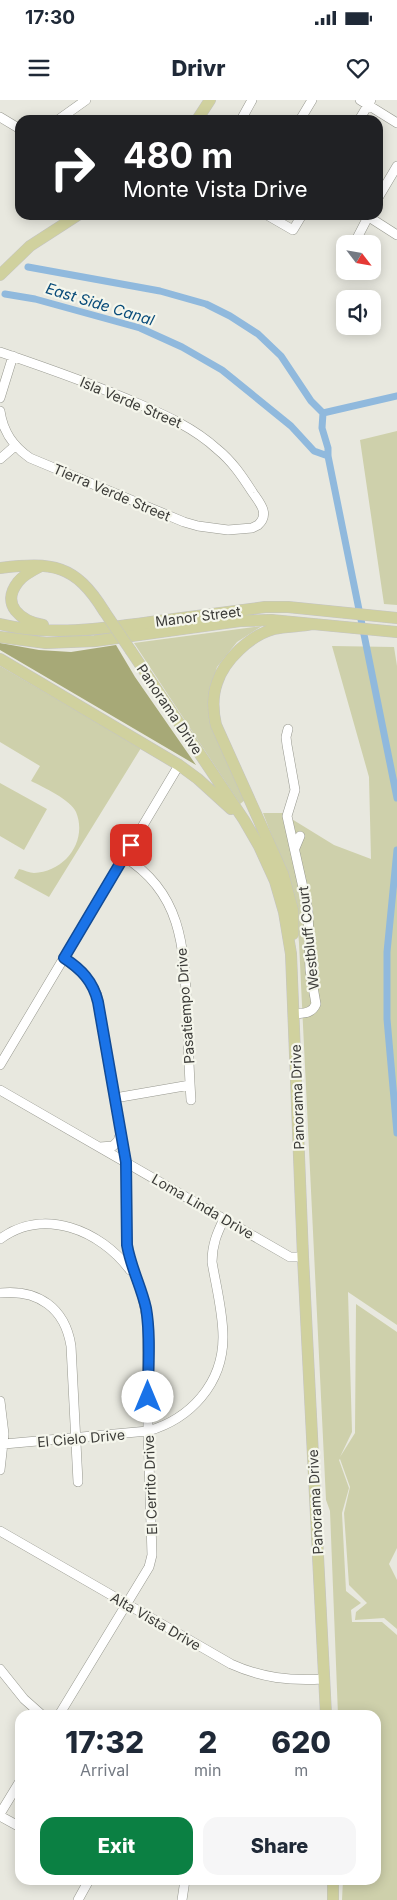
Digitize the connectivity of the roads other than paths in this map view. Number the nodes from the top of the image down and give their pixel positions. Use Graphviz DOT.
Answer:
graph roads {
  1 [pos="86,100"];
  2 [pos="210,100"];
  3 [pos="252,100"];
  4 [pos="312,100"];
  5 [pos="360,100"];
  6 [pos="370,103"];
  7 [pos="65,115"];
  8 [pos="200,115"];
  9 [pos="243,115"];
  10 [pos="303,115"];
  11 [pos="362,115"];
  12 [pos="0,117"];
  13 [pos="397,123"];
  14 [pos="15,126"];
  15 [pos="397,166"];
  16 [pos="383,190"];
  17 [pos="70,220"];
  18 [pos="276,220"];
  19 [pos="299,220"];
  20 [pos="366,220"];
  21 [pos="374,220"];
  22 [pos="359,235"];
  23 [pos="397,235"];
  24 [pos="0,274"];
  25 [pos="0,352"];
  26 [pos="13,356"];
  27 [pos="0,398"];
  28 [pos="0,411"];
  29 [pos="15,446"];
  30 [pos="0,460"];
  31 [pos="252,528"];
  32 [pos="42,565"];
  33 [pos="0,568"];
  34 [pos="397,618"];
  35 [pos="0,624"];
  36 [pos="313,624"];
  37 [pos="72,630"];
  38 [pos="397,632"];
  39 [pos="0,636"];
  40 [pos="0,659"];
  41 [pos="288,729"];
  42 [pos="179,765"];
  43 [pos="244,820"];
  44 [pos="300,836"];
  45 [pos="295,848"];
  46 [pos="124,857"];
  47 [pos="64,958"];
  48 [pos="294,1011"];
  49 [pos="0,1065"];
  50 [pos="190,1085"];
  51 [pos="0,1090"];
  52 [pos="115,1098"];
  53 [pos="191,1100"];
  54 [pos="121,1132"];
  55 [pos="100,1147"];
  56 [pos="126,1162"];
  57 [pos="224,1219"];
  58 [pos="0,1239"];
  59 [pos="303,1258"];
  60 [pos="136,1281"];
  61 [pos="0,1294"];
  62 [pos="0,1401"];
  63 [pos="148,1431"];
  64 [pos="76,1438"];
  65 [pos="4,1444"];
  66 [pos="0,1470"];
  67 [pos="78,1482"];
  68 [pos="0,1531"];
  69 [pos="126,1604"];
  70 [pos="0,1669"];
  71 [pos="323,1679"];
  72 [pos="36,1710"];
  73 [pos="62,1710"];
  74 [pos="326,1710"];
  75 [pos="15,1790"];
  76 [pos="0,1815"];
  77 [pos="15,1824"];
  78 [pos="86,1885"];
  79 [pos="184,1885"];
  80 [pos="333,1885"];
  81 [pos="78,1900"];
  82 [pos="182,1900"];
  83 [pos="333,1900"];
  1 -- 7 [label="street"];
  2 -- 8 [label="main road"];
  3 -- 9 [label="street"];
  4 -- 10 [label="street"];
  5 -- 6 [label="street"];
  6 -- 11 [label="street"];
  6 -- 13 [label="street"];
  12 -- 14 [label="street"];
  15 -- 16 [label="street"];
  17 -- 24 [label="main road"];
  18 -- 19 [label="street"];
  20 -- 22 [label="street"];
  21 -- 23 [label="street"];
  25 -- 26 [label="street, Isla Verde Street"];
  26 -- 27 [label="street"];
  26 -- 31 [label="street, Isla Verde Street"];
  28 -- 29 [label="street, Tierra Verde Street"];
  29 -- 30 [label="street"];
  29 -- 31 [label="street, Tierra Verde Street"];
  32 -- 33 [label="main road, Panorama Drive"];
  32 -- 37 [label="main road"];
  32 -- 43 [label="main road, Panorama Drive, bridge"];
  34 -- 37 [label="main road, Manor Street"];
  35 -- 37 [label="main road, Manor Street"];
  36 -- 38 [label="main road, Manor Street"];
  36 -- 39 [label="main road, Manor Street"];
  36 -- 48 [label="main road"];
  40 -- 42 [label="main road"];
  41 -- 45 [label="street, Westbluff Court"];
  42 -- 43 [label="main road"];
  42 -- 46 [label="street"];
  43 -- 48 [label="main road, Panorama Drive"];
  44 -- 45 [label="street"];
  45 -- 48 [label="street, Westbluff Court"];
  46 -- 47 [label="street"];
  46 -- 50 [label="street, Pasatiempo Drive"];
  47 -- 49 [label="street"];
  47 -- 52 [label="street, El Cerrito Drive"];
  48 -- 59 [label="main road, Panorama Drive"];
  50 -- 52 [label="street"];
  50 -- 53 [label="street, Pasatiempo Drive"];
  51 -- 55 [label="street, Loma Linda Drive"];
  52 -- 54 [label="street, El Cerrito Drive"];
  54 -- 55 [label="street"];
  54 -- 56 [label="street, El Cerrito Drive"];
  55 -- 56 [label="street, Loma Linda Drive"];
  56 -- 57 [label="street, Loma Linda Drive"];
  56 -- 60 [label="street, El Cerrito Drive"];
  57 -- 59 [label="street, Loma Linda Drive"];
  57 -- 63 [label="street, El Cielo Drive"];
  58 -- 60 [label="street"];
  59 -- 71 [label="main road, Panorama Drive"];
  60 -- 63 [label="street, El Cerrito Drive"];
  61 -- 64 [label="street"];
  62 -- 65 [label="street"];
  63 -- 64 [label="street, El Cielo Drive"];
  63 -- 69 [label="street, El Cerrito Drive"];
  64 -- 65 [label="street, El Cielo Drive"];
  64 -- 67 [label="street"];
  65 -- 66 [label="street"];
  68 -- 69 [label="street, Alta Vista Drive"];
  69 -- 71 [label="street, Alta Vista Drive"];
  69 -- 73 [label="street, El Cerrito Drive"];
  70 -- 72 [label="street"];
  71 -- 74 [label="main road, Panorama Drive"];
  75 -- 76 [label="street"];
  76 -- 77 [label="street"];
  78 -- 81 [label="street"];
  79 -- 82 [label="street"];
  80 -- 83 [label="main road"];
}
